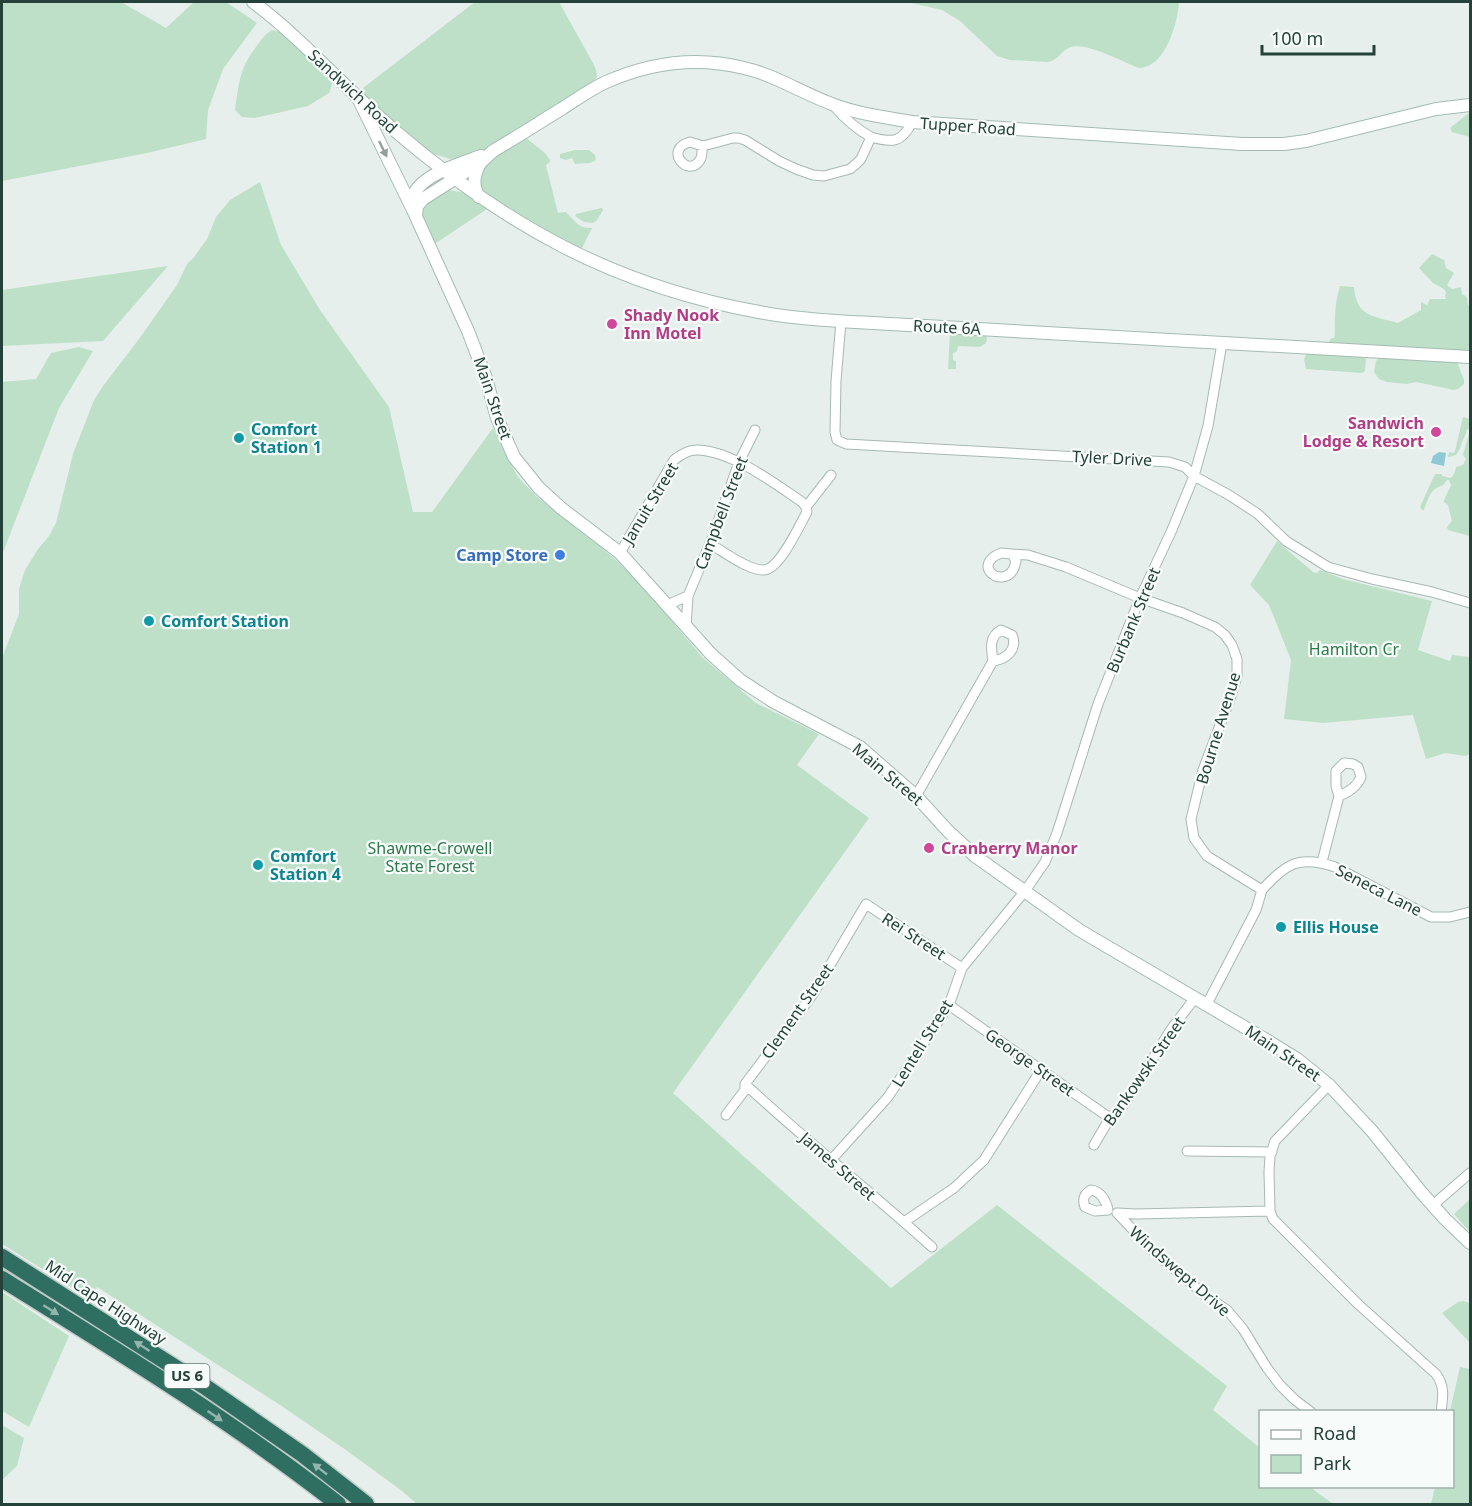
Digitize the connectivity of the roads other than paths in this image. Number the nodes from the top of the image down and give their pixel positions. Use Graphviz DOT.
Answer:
graph roads {
  1 [pos="253,2"];
  2 [pos="357,96"];
  3 [pos="834,105"];
  4 [pos="1470,105"];
  5 [pos="912,122"];
  6 [pos="872,137"];
  7 [pos="703,146"];
  8 [pos="494,152"];
  9 [pos="481,162"];
  10 [pos="442,170"];
  11 [pos="453,179"];
  12 [pos="479,197"];
  13 [pos="414,214"];
  14 [pos="841,321"];
  15 [pos="1222,343"];
  16 [pos="1470,357"];
  17 [pos="755,430"];
  18 [pos="739,462"];
  19 [pos="831,475"];
  20 [pos="1194,476"];
  21 [pos="806,507"];
  22 [pos="710,544"];
  23 [pos="620,553"];
  24 [pos="1012,554"];
  25 [pos="688,596"];
  26 [pos="1140,598"];
  27 [pos="1470,603"];
  28 [pos="667,605"];
  29 [pos="686,627"];
  30 [pos="993,661"];
  31 [pos="916,796"];
  32 [pos="1339,796"];
  33 [pos="1322,862"];
  34 [pos="1262,890"];
  35 [pos="1025,891"];
  36 [pos="866,904"];
  37 [pos="1470,912"];
  38 [pos="962,968"];
  39 [pos="1195,998"];
  40 [pos="1206,1004"];
  41 [pos="949,1005"];
  42 [pos="1041,1070"];
  43 [pos="745,1084"];
  44 [pos="1329,1085"];
  45 [pos="726,1115"];
  46 [pos="1111,1116"];
  47 [pos="1094,1145"];
  48 [pos="1187,1151"];
  49 [pos="1272,1152"];
  50 [pos="832,1159"];
  51 [pos="1470,1173"];
  52 [pos="1433,1205"];
  53 [pos="1270,1211"];
  54 [pos="904,1222"];
  55 [pos="1470,1244"];
  56 [pos="932,1247"];
  57 [pos="2,1257"];
  58 [pos="2,1279"];
  59 [pos="1308,1410"];
  60 [pos="1441,1410"];
  61 [pos="338,1504"];
  62 [pos="366,1504"];
  1 -- 2 [label="main road, Sandwich Road"];
  2 -- 10 [label="main road, Sandwich Road"];
  2 -- 13 [label="main road, Main Street, one-way"];
  3 -- 5 [label="main road, Tupper Road"];
  3 -- 6 [label="street"];
  3 -- 8 [label="main road, Tupper Road"];
  4 -- 5 [label="main road, Tupper Road"];
  5 -- 6 [label="street"];
  6 -- 7 [label="street"];
  8 -- 9 [label="main road, Tupper Road"];
  8 -- 10 [label="main road, Tupper Road"];
  9 -- 11 [label="main road, Tupper Road"];
  9 -- 12 [label="main road"];
  10 -- 11 [label="main road, Sandwich Road"];
  10 -- 13 [label="main road"];
  11 -- 12 [label="main road, Route 6A"];
  11 -- 13 [label="main road"];
  12 -- 14 [label="main road, Route 6A"];
  13 -- 23 [label="main road, Main Street"];
  14 -- 15 [label="main road, Route 6A"];
  14 -- 20 [label="street, Tyler Drive"];
  15 -- 16 [label="main road, Route 6A"];
  15 -- 20 [label="street, Burbank Street"];
  17 -- 18 [label="street, Campbell Street"];
  18 -- 21 [label="street, Januit Street"];
  18 -- 22 [label="street, Campbell Street"];
  18 -- 23 [label="street, Januit Street"];
  19 -- 21 [label="street"];
  20 -- 26 [label="street, Burbank Street"];
  20 -- 27 [label="street, Tyler Drive"];
  21 -- 22 [label="street"];
  22 -- 25 [label="street, Campbell Street"];
  23 -- 28 [label="main road, Main Street"];
  24 -- 26 [label="street, Bourne Avenue"];
  25 -- 28 [label="street"];
  25 -- 29 [label="street, Campbell Street"];
  26 -- 34 [label="street, Bourne Avenue"];
  26 -- 35 [label="street, Burbank Street"];
  28 -- 29 [label="main road, Main Street"];
  29 -- 31 [label="main road, Main Street"];
  30 -- 31 [label="street"];
  31 -- 35 [label="main road, Main Street"];
  32 -- 33 [label="street"];
  33 -- 34 [label="street, Seneca Lane"];
  33 -- 37 [label="street, Seneca Lane"];
  34 -- 40 [label="street"];
  35 -- 38 [label="street, Lentell Street"];
  35 -- 39 [label="main road, Main Street"];
  36 -- 38 [label="street, Rei Street"];
  36 -- 43 [label="street, Clement Street"];
  38 -- 41 [label="street, Lentell Street"];
  39 -- 40 [label="main road, Main Street"];
  39 -- 46 [label="street, Bankowski Street"];
  40 -- 44 [label="main road, Main Street"];
  41 -- 42 [label="street, George Street"];
  41 -- 50 [label="street, Lentell Street"];
  42 -- 46 [label="street, George Street"];
  42 -- 54 [label="street"];
  43 -- 45 [label="street, Clement Street"];
  43 -- 50 [label="street, James Street"];
  44 -- 49 [label="street"];
  44 -- 52 [label="main road, Main Street"];
  46 -- 47 [label="street, Bankowski Street"];
  48 -- 49 [label="street"];
  49 -- 53 [label="street"];
  50 -- 54 [label="street, James Street"];
  51 -- 52 [label="street"];
  52 -- 55 [label="main road, Main Street"];
  53 -- 59 [label="street, Windswept Drive"];
  53 -- 60 [label="street"];
  54 -- 56 [label="street, James Street"];
  62 -- 57 [label="highway, Mid Cape Highway / US 6, one-way"];
  58 -- 61 [label="highway, US 6, one-way"];
}
